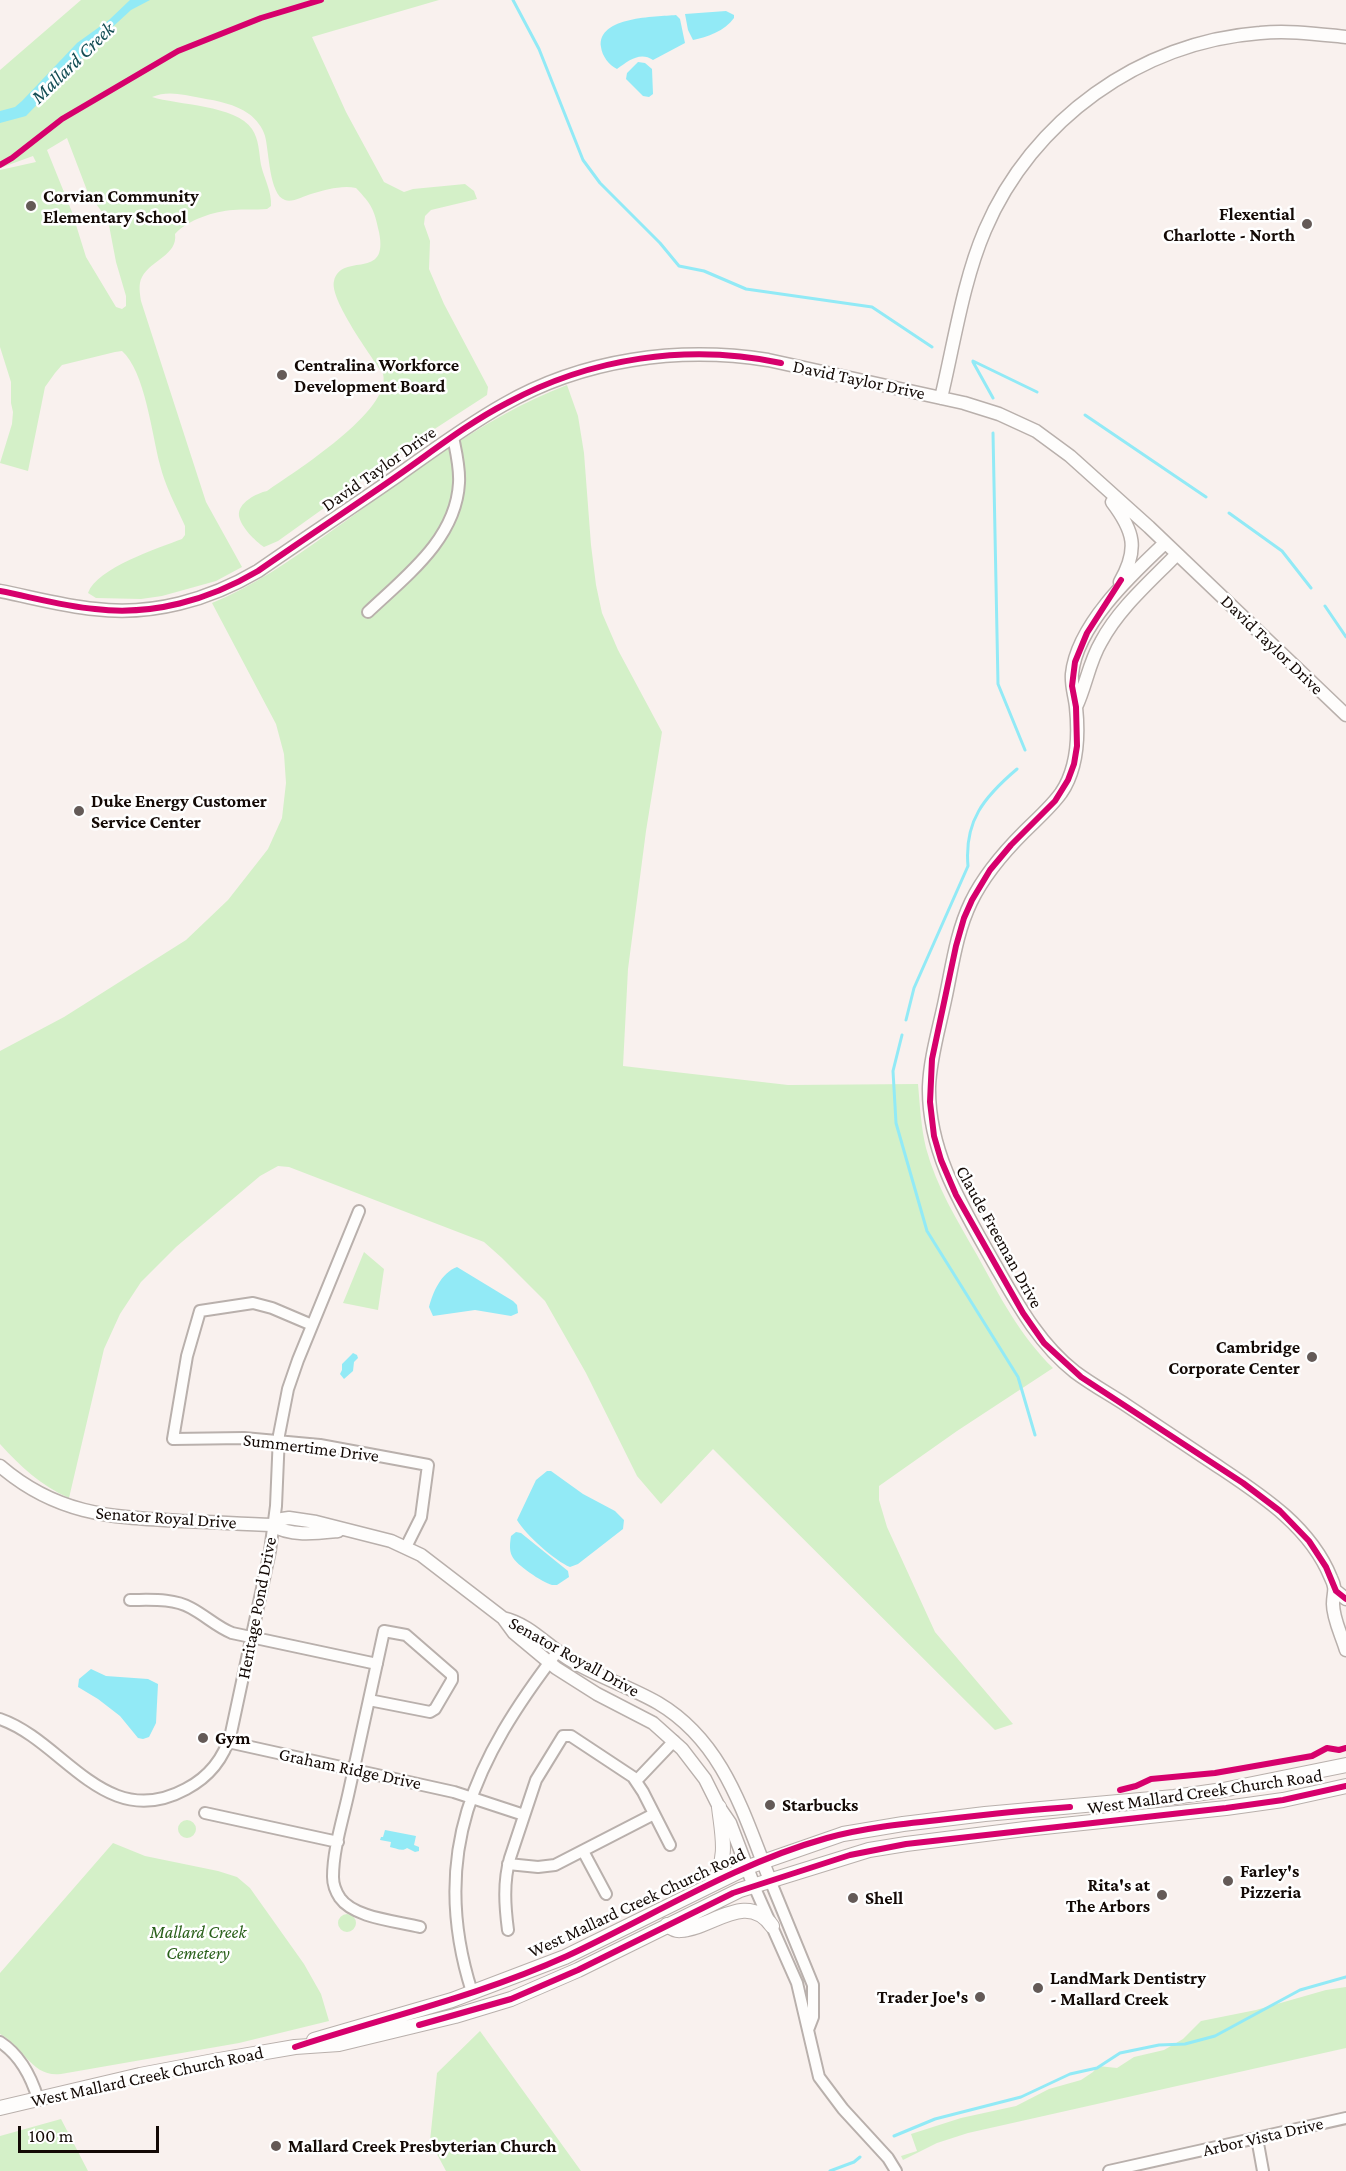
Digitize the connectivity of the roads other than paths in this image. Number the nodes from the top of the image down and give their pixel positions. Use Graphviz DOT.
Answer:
graph roads {
  1 [pos="1346,36"];
  2 [pos="941,398"];
  3 [pos="453,437"];
  4 [pos="1095,480"];
  5 [pos="1165,543"];
  6 [pos="1177,554"];
  7 [pos="0,591"];
  8 [pos="1104,609"];
  9 [pos="369,612"];
  10 [pos="1076,707"];
  11 [pos="1346,715"];
  12 [pos="359,1211"];
  13 [pos="312,1324"];
  14 [pos="279,1441"];
  15 [pos="0,1466"];
  16 [pos="273,1525"];
  17 [pos="406,1547"];
  18 [pos="1341,1595"];
  19 [pos="130,1600"];
  20 [pos="502,1618"];
  21 [pos="252,1637"];
  22 [pos="1346,1650"];
  23 [pos="558,1651"];
  24 [pos="549,1663"];
  25 [pos="377,1664"];
  26 [pos="369,1700"];
  27 [pos="0,1719"];
  28 [pos="675,1741"];
  29 [pos="228,1742"];
  30 [pos="1346,1765"];
  31 [pos="354,1770"];
  32 [pos="636,1781"];
  33 [pos="1346,1786"];
  34 [pos="470,1797"];
  35 [pos="719,1807"];
  36 [pos="205,1813"];
  37 [pos="654,1814"];
  38 [pos="524,1815"];
  39 [pos="338,1842"];
  40 [pos="670,1845"];
  41 [pos="584,1851"];
  42 [pos="763,1861"];
  43 [pos="508,1864"];
  44 [pos="748,1867"];
  45 [pos="770,1880"];
  46 [pos="712,1883"];
  47 [pos="754,1886"];
  48 [pos="606,1894"];
  49 [pos="667,1926"];
  50 [pos="772,1926"];
  51 [pos="420,1927"];
  52 [pos="508,1930"];
  53 [pos="472,1992"];
  54 [pos="808,2031"];
  55 [pos="0,2042"];
  56 [pos="295,2047"];
  57 [pos="38,2099"];
  58 [pos="0,2108"];
  59 [pos="1346,2118"];
  60 [pos="1257,2138"];
  61 [pos="896,2171"];
  62 [pos="1109,2171"];
  63 [pos="1263,2171"];
  1 -- 2 [label="street"];
  2 -- 3 [label="street, David Taylor Drive"];
  2 -- 4 [label="street, David Taylor Drive"];
  3 -- 7 [label="street, David Taylor Drive"];
  3 -- 9 [label="street"];
  4 -- 5 [label="street, David Taylor Drive"];
  4 -- 8 [label="street"];
  5 -- 6 [label="street, David Taylor Drive"];
  5 -- 8 [label="street, Claude Freeman Drive"];
  6 -- 10 [label="street, Claude Freeman Drive"];
  6 -- 11 [label="street, David Taylor Drive"];
  8 -- 10 [label="street, Claude Freeman Drive"];
  10 -- 18 [label="street, Claude Freeman Drive"];
  12 -- 13 [label="street, Heritage Pond Drive"];
  13 -- 14 [label="street, Heritage Pond Drive"];
  13 -- 14 [label="street, Summertime Drive"];
  14 -- 16 [label="street, Heritage Pond Drive"];
  14 -- 17 [label="street, Summertime Drive"];
  15 -- 16 [label="street, Senator Royal Drive"];
  16 -- 17 [label="street, Senator Royal Drive"];
  16 -- 21 [label="street, Heritage Pond Drive"];
  17 -- 20 [label="street, Senator Royal Drive"];
  18 -- 22 [label="street, Claude Freeman Drive"];
  19 -- 21 [label="street"];
  20 -- 23 [label="street, Senator Royall Drive"];
  20 -- 24 [label="street, Senator Royall Drive"];
  21 -- 25 [label="street"];
  21 -- 29 [label="street, Heritage Pond Drive"];
  23 -- 24 [label="street"];
  23 -- 42 [label="street, Senator Royall Drive"];
  24 -- 28 [label="street, Senator Royall Drive"];
  24 -- 34 [label="street"];
  25 -- 26 [label="street"];
  25 -- 26 [label="street"];
  26 -- 31 [label="street"];
  27 -- 29 [label="street, Heritage Pond Drive"];
  28 -- 32 [label="street"];
  28 -- 35 [label="street, Senator Royall Drive"];
  29 -- 31 [label="street, Graham Ridge Drive"];
  30 -- 42 [label="main road, West Mallard Creek Church Road"];
  31 -- 34 [label="street, Graham Ridge Drive"];
  31 -- 39 [label="street"];
  32 -- 37 [label="street"];
  32 -- 38 [label="street"];
  33 -- 45 [label="main road, West Mallard Creek Church Road"];
  34 -- 38 [label="street, Graham Ridge Drive"];
  34 -- 53 [label="street"];
  35 -- 44 [label="street, Senator Royall Drive"];
  35 -- 46 [label="main road"];
  36 -- 39 [label="street"];
  37 -- 40 [label="street"];
  37 -- 41 [label="street"];
  38 -- 43 [label="street"];
  39 -- 51 [label="street"];
  41 -- 43 [label="street"];
  41 -- 48 [label="street"];
  42 -- 44 [label="main road, West Mallard Creek Church Road"];
  42 -- 45 [label="street, Senator Royall Drive"];
  43 -- 52 [label="street"];
  44 -- 46 [label="main road, West Mallard Creek Church Road"];
  44 -- 47 [label="street, Senator Royall Drive"];
  45 -- 47 [label="main road, West Mallard Creek Church Road"];
  45 -- 54 [label="street, Senator Royall Drive"];
  46 -- 53 [label="main road, West Mallard Creek Church Road"];
  47 -- 49 [label="main road, West Mallard Creek Church Road"];
  47 -- 50 [label="street, Senator Royall Drive"];
  49 -- 50 [label="main road"];
  49 -- 56 [label="main road, West Mallard Creek Church Road"];
  50 -- 54 [label="street, Senator Royall Drive"];
  53 -- 56 [label="main road, West Mallard Creek Church Road"];
  54 -- 61 [label="street, Senator Royall Drive"];
  55 -- 57 [label="street"];
  56 -- 57 [label="main road, West Mallard Creek Church Road"];
  57 -- 58 [label="main road, West Mallard Creek Church Road"];
  59 -- 60 [label="street, Arbor Vista Drive"];
  60 -- 62 [label="street, Arbor Vista Drive"];
  60 -- 63 [label="street"];
}
